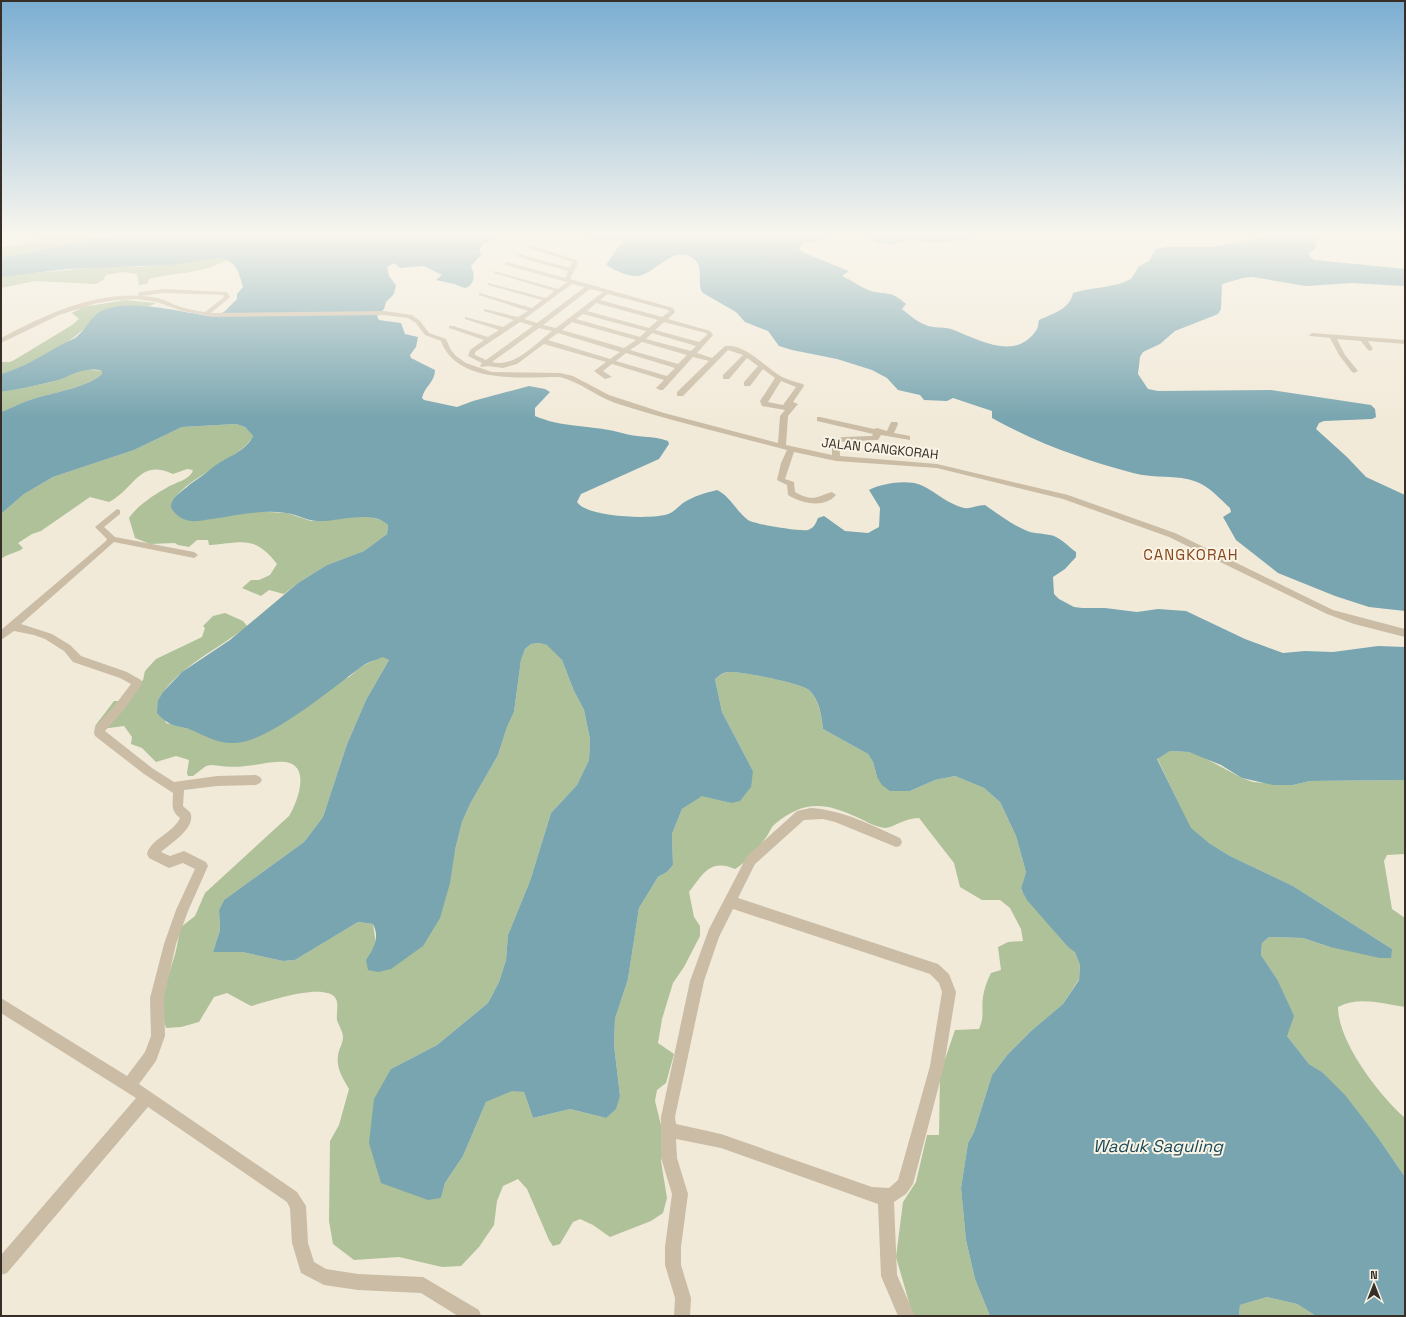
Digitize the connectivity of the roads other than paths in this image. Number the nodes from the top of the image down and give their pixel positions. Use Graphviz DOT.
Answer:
graph roads {
  1 [pos="134,295"];
  2 [pos="226,295"];
  3 [pos="486,295"];
  4 [pos="531,295"];
  5 [pos="553,295"];
  6 [pos="578,295"];
  7 [pos="602,295"];
  8 [pos="624,295"];
  9 [pos="123,297"];
  10 [pos="547,300"];
  11 [pos="595,301"];
  12 [pos="486,310"];
  13 [pos="532,310"];
  14 [pos="581,311"];
  15 [pos="211,315"];
  16 [pos="467,318"];
  17 [pos="570,319"];
  18 [pos="519,320"];
  19 [pos="663,320"];
  20 [pos="538,325"];
  21 [pos="451,327"];
  22 [pos="504,330"];
  23 [pos="556,331"];
  24 [pos="651,331"];
  25 [pos="1312,335"];
  26 [pos="1332,336"];
  27 [pos="1362,338"];
  28 [pos="490,340"];
  29 [pos="640,340"];
  30 [pos="1,341"];
  31 [pos="543,341"];
  32 [pos="1405,342"];
  33 [pos="701,344"];
  34 [pos="1370,349"];
  35 [pos="625,350"];
  36 [pos="691,354"];
  37 [pos="748,354"];
  38 [pos="713,360"];
  39 [pos="611,361"];
  40 [pos="487,364"];
  41 [pos="762,366"];
  42 [pos="680,367"];
  43 [pos="478,370"];
  44 [pos="1354,371"];
  45 [pos="608,377"];
  46 [pos="726,377"];
  47 [pos="778,378"];
  48 [pos="668,379"];
  49 [pos="747,384"];
  50 [pos="660,388"];
  51 [pos="680,394"];
  52 [pos="796,402"];
  53 [pos="820,419"];
  54 [pos="894,424"];
  55 [pos="877,430"];
  56 [pos="890,434"];
  57 [pos="907,438"];
  58 [pos="787,448"];
  59 [pos="836,459"];
  60 [pos="832,495"];
  61 [pos="117,512"];
  62 [pos="112,539"];
  63 [pos="194,555"];
  64 [pos="13,627"];
  65 [pos="1405,633"];
  66 [pos="1,636"];
  67 [pos="256,780"];
  68 [pos="172,787"];
  69 [pos="896,842"];
  70 [pos="731,902"];
  71 [pos="1,1005"];
  72 [pos="130,1085"];
  73 [pos="147,1097"];
  74 [pos="669,1130"];
  75 [pos="886,1197"];
  76 [pos="1,1267"];
  77 [pos="474,1316"];
  78 [pos="682,1316"];
  79 [pos="907,1316"];
  1 -- 9 [label="street"];
  2 -- 15 [label="street"];
  3 -- 13 [label="street"];
  4 -- 10 [label="street"];
  5 -- 10 [label="street"];
  6 -- 20 [label="street"];
  7 -- 11 [label="street"];
  8 -- 19 [label="street"];
  9 -- 15 [label="street"];
  9 -- 30 [label="street"];
  10 -- 13 [label="street"];
  11 -- 14 [label="street"];
  11 -- 19 [label="street"];
  12 -- 18 [label="street"];
  13 -- 18 [label="street"];
  14 -- 17 [label="street"];
  14 -- 24 [label="street"];
  15 -- 43 [label="street, JALAN CANGKORAH"];
  16 -- 22 [label="street"];
  17 -- 23 [label="street"];
  17 -- 29 [label="street"];
  18 -- 20 [label="street"];
  18 -- 22 [label="street"];
  19 -- 24 [label="street"];
  19 -- 33 [label="street"];
  20 -- 23 [label="street"];
  20 -- 40 [label="street"];
  21 -- 28 [label="street"];
  22 -- 28 [label="street"];
  23 -- 31 [label="street"];
  23 -- 35 [label="street"];
  24 -- 29 [label="street"];
  24 -- 33 [label="street"];
  25 -- 26 [label="street"];
  26 -- 27 [label="street"];
  26 -- 44 [label="street"];
  27 -- 32 [label="street"];
  27 -- 34 [label="street"];
  28 -- 40 [label="street"];
  29 -- 35 [label="street"];
  29 -- 36 [label="street"];
  31 -- 39 [label="street"];
  31 -- 40 [label="street"];
  33 -- 36 [label="street"];
  35 -- 39 [label="street"];
  35 -- 42 [label="street"];
  36 -- 38 [label="street"];
  36 -- 42 [label="street"];
  37 -- 38 [label="street"];
  37 -- 41 [label="street"];
  37 -- 46 [label="street"];
  38 -- 51 [label="street"];
  39 -- 45 [label="street"];
  39 -- 48 [label="street"];
  40 -- 43 [label="street"];
  41 -- 47 [label="street"];
  41 -- 49 [label="street"];
  42 -- 48 [label="street"];
  43 -- 58 [label="street, JALAN CANGKORAH"];
  47 -- 47 [label="street"];
  48 -- 50 [label="street"];
  52 -- 58 [label="street"];
  53 -- 55 [label="street"];
  54 -- 56 [label="street"];
  55 -- 56 [label="street"];
  55 -- 59 [label="street"];
  56 -- 57 [label="street"];
  58 -- 59 [label="street, JALAN CANGKORAH"];
  58 -- 60 [label="street"];
  59 -- 65 [label="street, JALAN CANGKORAH"];
  61 -- 62 [label="street"];
  62 -- 63 [label="street"];
  62 -- 64 [label="street"];
  64 -- 66 [label="street"];
  64 -- 68 [label="street"];
  67 -- 68 [label="street"];
  68 -- 72 [label="street"];
  69 -- 70 [label="street"];
  70 -- 74 [label="street"];
  70 -- 75 [label="street"];
  71 -- 72 [label="street"];
  72 -- 73 [label="street"];
  73 -- 76 [label="street"];
  73 -- 77 [label="street"];
  74 -- 75 [label="street"];
  74 -- 78 [label="street"];
  75 -- 79 [label="street"];
}
